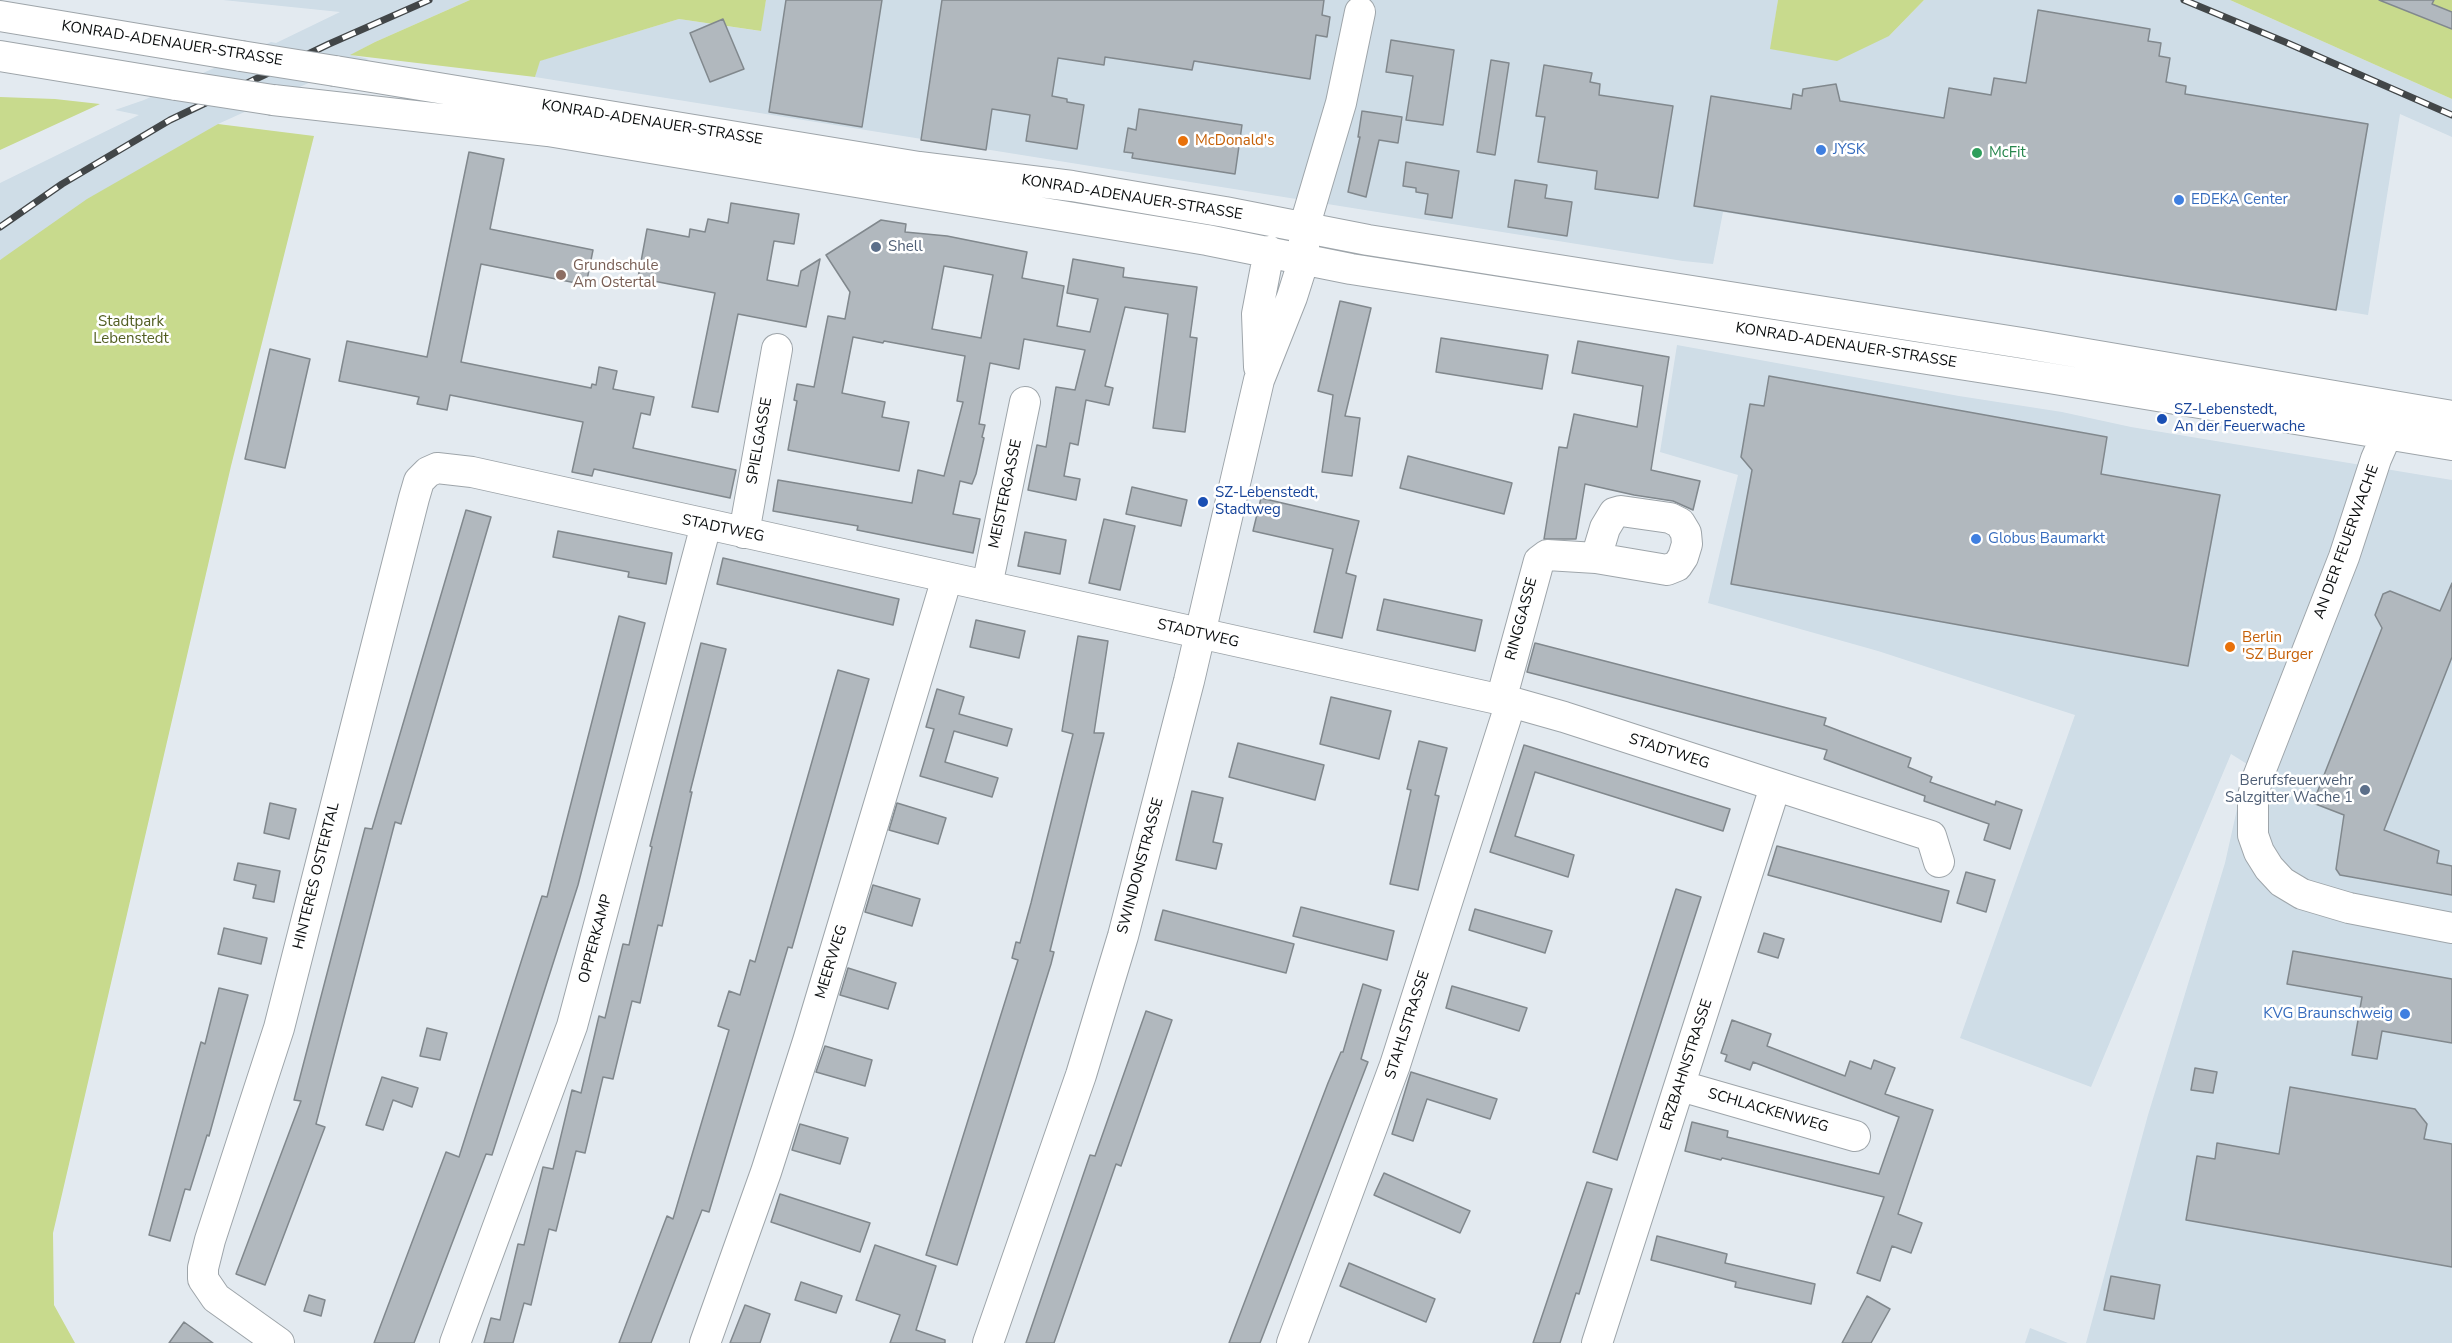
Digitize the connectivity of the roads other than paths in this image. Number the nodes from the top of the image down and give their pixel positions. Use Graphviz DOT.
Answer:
graph roads {
  1 [pos="1360,12"];
  2 [pos="0,16"];
  3 [pos="0,56"];
  4 [pos="1304,228"];
  5 [pos="1269,251"];
  6 [pos="1304,259"];
  7 [pos="777,349"];
  8 [pos="1259,380"];
  9 [pos="1025,402"];
  10 [pos="2393,406"];
  11 [pos="2452,416"];
  12 [pos="2387,434"];
  13 [pos="2452,445"];
  14 [pos="428,472"];
  15 [pos="706,525"];
  16 [pos="744,533"];
  17 [pos="1596,558"];
  18 [pos="947,578"];
  19 [pos="987,586"];
  20 [pos="1200,635"];
  21 [pos="1506,701"];
  22 [pos="1775,787"];
  23 [pos="1939,862"];
  24 [pos="2452,928"];
  25 [pos="1681,1086"];
  26 [pos="1855,1136"];
  27 [pos="279,1343"];
  28 [pos="455,1343"];
  29 [pos="705,1343"];
  30 [pos="988,1343"];
  31 [pos="1292,1343"];
  32 [pos="1597,1343"];
  1 -- 4 [label="street"];
  2 -- 4 [label="street, KONRAD-ADENAUER-STRASSE, bridge"];
  3 -- 5 [label="street, KONRAD-ADENAUER-STRASSE, bridge"];
  4 -- 5 [label="street"];
  4 -- 6 [label="street"];
  4 -- 10 [label="street, KONRAD-ADENAUER-STRASSE"];
  5 -- 6 [label="street, KONRAD-ADENAUER-STRASSE"];
  5 -- 8 [label="street, SWINDONSTRASSE"];
  6 -- 8 [label="street, SWINDONSTRASSE"];
  6 -- 12 [label="street, KONRAD-ADENAUER-STRASSE"];
  7 -- 16 [label="street, SPIELGASSE"];
  8 -- 20 [label="street, SWINDONSTRASSE"];
  9 -- 19 [label="street, MEISTERGASSE"];
  10 -- 11 [label="street, KONRAD-ADENAUER-STRASSE"];
  10 -- 12 [label="street"];
  12 -- 13 [label="street, KONRAD-ADENAUER-STRASSE"];
  12 -- 24 [label="street, AN DER FEUERWACHE"];
  14 -- 15 [label="street, STADTWEG"];
  14 -- 27 [label="street, HINTERES OSTERTAL"];
  15 -- 16 [label="street, STADTWEG"];
  15 -- 28 [label="street, OPPERKAMP"];
  16 -- 18 [label="street, STADTWEG"];
  17 -- 21 [label="street, RINGGASSE"];
  18 -- 19 [label="street, STADTWEG"];
  18 -- 29 [label="street, MEERWEG"];
  19 -- 20 [label="street, STADTWEG"];
  20 -- 21 [label="street, STADTWEG"];
  20 -- 30 [label="street, SWINDONSTRASSE"];
  21 -- 22 [label="street, STADTWEG"];
  21 -- 31 [label="street, STAHLSTRASSE"];
  22 -- 23 [label="street, STADTWEG"];
  22 -- 25 [label="street, ERZBAHNSTRASSE"];
  25 -- 26 [label="street, SCHLACKENWEG"];
  25 -- 32 [label="street, ERZBAHNSTRASSE"];
}
